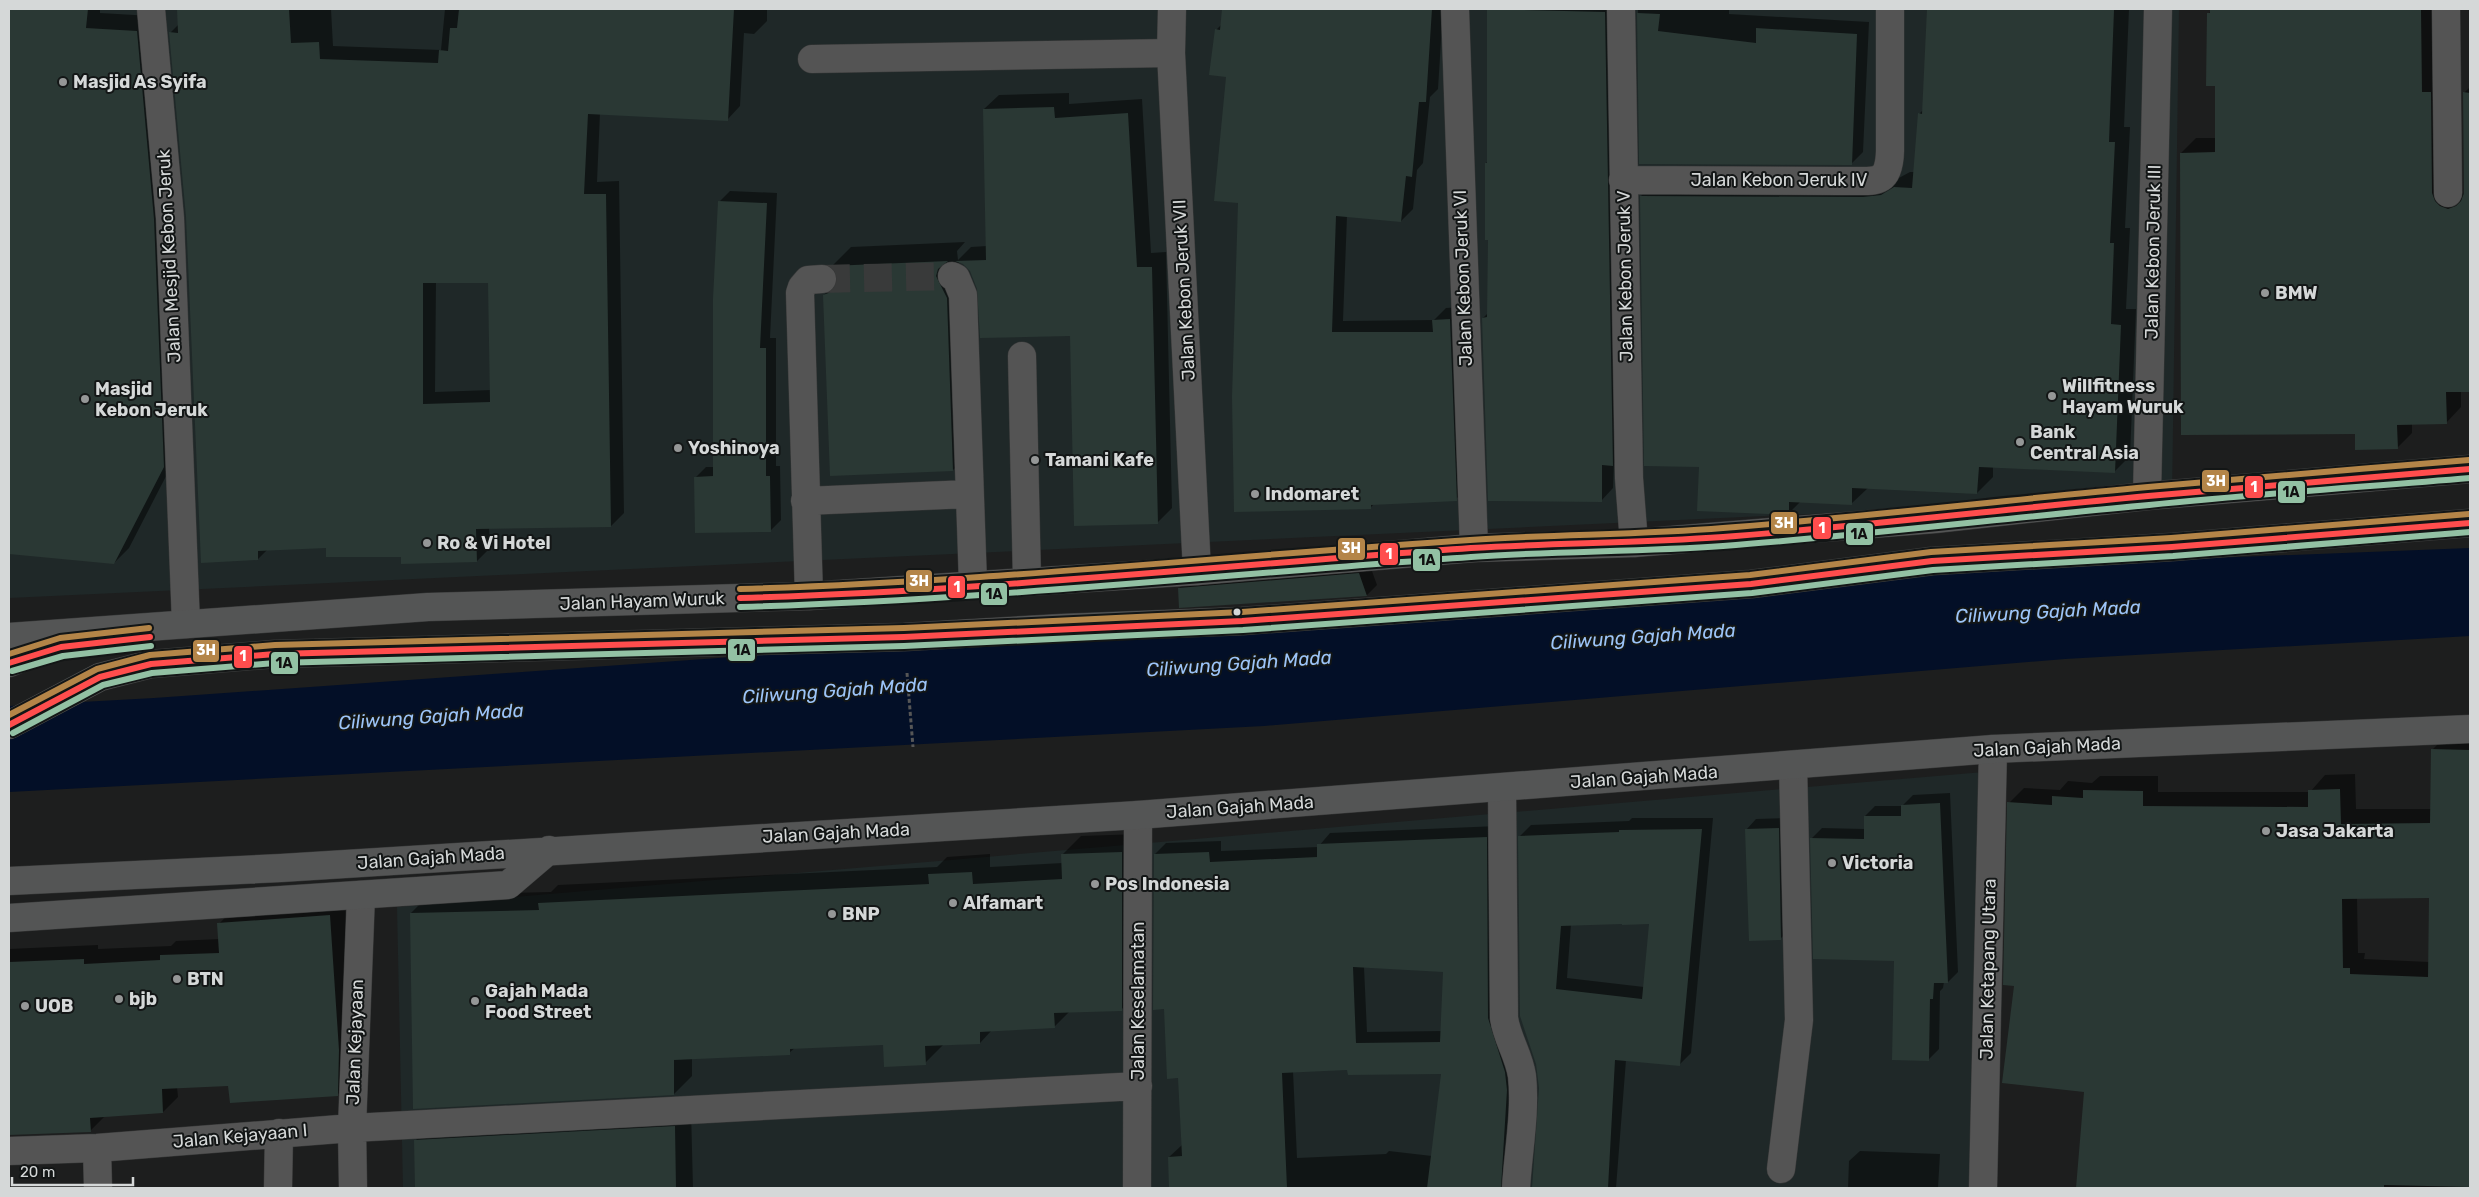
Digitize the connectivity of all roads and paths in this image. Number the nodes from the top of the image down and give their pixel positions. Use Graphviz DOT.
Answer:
graph roads {
  1 [pos="151,9"];
  2 [pos="1172,9"];
  3 [pos="1455,9"];
  4 [pos="1620,9"];
  5 [pos="1890,9"];
  6 [pos="2158,9"];
  7 [pos="2446,9"];
  8 [pos="1171,53"];
  9 [pos="812,59"];
  10 [pos="1623,180"];
  11 [pos="2448,193"];
  12 [pos="952,276"];
  13 [pos="822,279"];
  14 [pos="1022,356"];
  15 [pos="2470,469"];
  16 [pos="969,494"];
  17 [pos="2147,496"];
  18 [pos="806,501"];
  19 [pos="2470,523"];
  20 [pos="1634,543"];
  21 [pos="1474,548"];
  22 [pos="1197,571"];
  23 [pos="1027,580"];
  24 [pos="973,584"];
  25 [pos="809,596"];
  26 [pos="498,605"];
  27 [pos="186,624"];
  28 [pos="9,637"];
  29 [pos="9,663"];
  30 [pos="907,671"];
  31 [pos="9,725"];
  32 [pos="2470,729"];
  33 [pos="913,747"];
  34 [pos="1993,749"];
  35 [pos="1793,765"];
  36 [pos="1502,788"];
  37 [pos="1138,815"];
  38 [pos="549,850"];
  39 [pos="9,881"];
  40 [pos="360,895"];
  41 [pos="9,918"];
  42 [pos="1138,1086"];
  43 [pos="352,1128"];
  44 [pos="279,1133"];
  45 [pos="97,1148"];
  46 [pos="9,1151"];
  47 [pos="1780,1169"];
  48 [pos="98,1188"];
  49 [pos="278,1188"];
  50 [pos="353,1188"];
  51 [pos="1136,1188"];
  52 [pos="1516,1188"];
  53 [pos="1983,1188"];
  1 -- 27 [label="street, Jalan Mesjid Kebon Jeruk"];
  2 -- 8 [label="street, Jalan Kebon Jeruk VII"];
  3 -- 21 [label="street, Jalan Kebon Jeruk VI"];
  4 -- 10 [label="street, Jalan Kebon Jeruk V"];
  5 -- 10 [label="street, Jalan Kebon Jeruk IV"];
  6 -- 17 [label="street, Jalan Kebon Jeruk III"];
  7 -- 11 [label="street"];
  8 -- 9 [label="street"];
  8 -- 22 [label="street, Jalan Kebon Jeruk VII"];
  10 -- 20 [label="street, Jalan Kebon Jeruk V"];
  12 -- 16 [label="street"];
  13 -- 18 [label="street"];
  14 -- 23 [label="street"];
  15 -- 17 [label="main road, Jalan Hayam Wuruk"];
  16 -- 18 [label="street"];
  16 -- 24 [label="street"];
  17 -- 20 [label="main road, Jalan Hayam Wuruk"];
  18 -- 25 [label="street"];
  19 -- 31 [label="main road"];
  20 -- 21 [label="main road, Jalan Hayam Wuruk"];
  21 -- 22 [label="main road, Jalan Hayam Wuruk"];
  22 -- 23 [label="main road, Jalan Hayam Wuruk"];
  23 -- 24 [label="main road, Jalan Hayam Wuruk"];
  24 -- 25 [label="main road, Jalan Hayam Wuruk"];
  25 -- 26 [label="main road, Jalan Hayam Wuruk"];
  26 -- 27 [label="main road, Jalan Hayam Wuruk"];
  26 -- 29 [label="main road"];
  27 -- 28 [label="main road, Jalan Hayam Wuruk"];
  30 -- 33 [label="path"];
  32 -- 34 [label="main road, Jalan Gajah Mada"];
  34 -- 35 [label="main road, Jalan Gajah Mada"];
  34 -- 53 [label="street, Jalan Ketapang Utara"];
  35 -- 36 [label="main road, Jalan Gajah Mada"];
  35 -- 47 [label="street"];
  36 -- 37 [label="main road, Jalan Gajah Mada"];
  36 -- 52 [label="street"];
  37 -- 38 [label="main road, Jalan Gajah Mada"];
  37 -- 42 [label="street, Jalan Keselamatan"];
  38 -- 39 [label="main road, Jalan Gajah Mada"];
  38 -- 40 [label="main road"];
  40 -- 41 [label="main road"];
  40 -- 43 [label="street, Jalan Kejayaan"];
  42 -- 43 [label="street, Jalan Kejayaan I"];
  42 -- 51 [label="street, Jalan Keselamatan"];
  43 -- 44 [label="street, Jalan Kejayaan I"];
  43 -- 50 [label="street, Jalan Kejayaan"];
  44 -- 45 [label="street, Jalan Kejayaan I"];
  44 -- 49 [label="street"];
  45 -- 46 [label="street, Jalan Kejayaan I"];
  45 -- 48 [label="street"];
}
